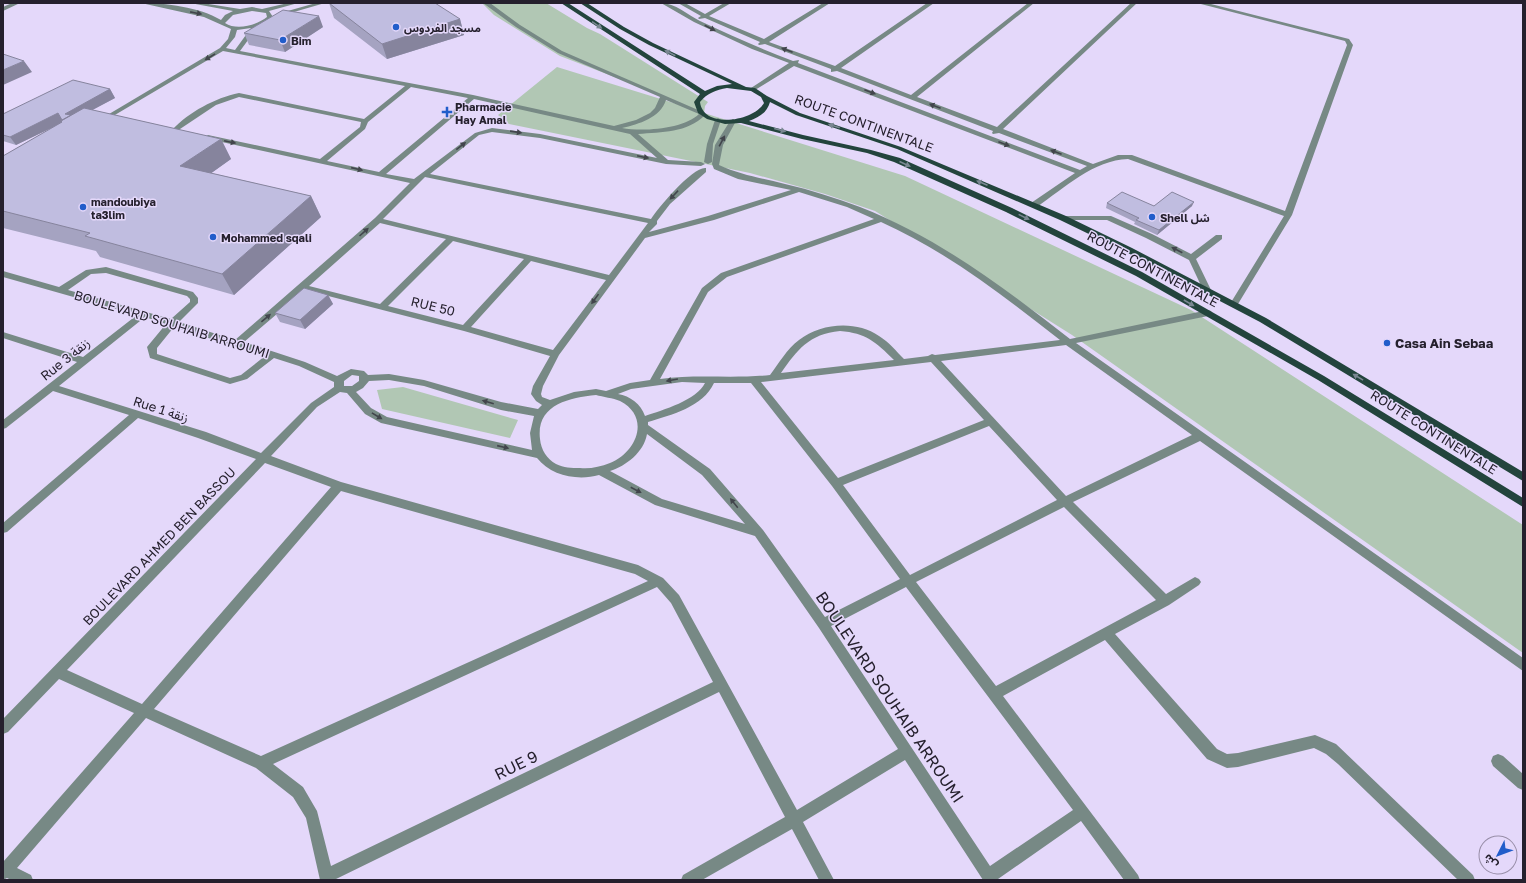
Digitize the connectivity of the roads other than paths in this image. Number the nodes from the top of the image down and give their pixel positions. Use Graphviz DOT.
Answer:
graph roads {
  1 [pos="17,3"];
  2 [pos="144,3"];
  3 [pos="193,3"];
  4 [pos="295,3"];
  5 [pos="322,3"];
  6 [pos="486,3"];
  7 [pos="564,3"];
  8 [pos="583,3"];
  9 [pos="664,3"];
  10 [pos="681,3"];
  11 [pos="728,3"];
  12 [pos="827,3"];
  13 [pos="932,3"];
  14 [pos="1031,3"];
  15 [pos="1134,3"];
  16 [pos="1200,3"];
  17 [pos="3,9"];
  18 [pos="244,10"];
  19 [pos="264,10"];
  20 [pos="705,16"];
  21 [pos="270,17"];
  22 [pos="696,21"];
  23 [pos="222,22"];
  24 [pos="256,25"];
  25 [pos="234,28"];
  26 [pos="765,42"];
  27 [pos="754,48"];
  28 [pos="222,49"];
  29 [pos="236,52"];
  30 [pos="804,56"];
  31 [pos="793,63"];
  32 [pos="837,69"];
  33 [pos="826,76"];
  34 [pos="410,85"];
  35 [pos="743,87"];
  36 [pos="753,89"];
  37 [pos="704,93"];
  38 [pos="664,96"];
  39 [pos="473,97"];
  40 [pos="913,97"];
  41 [pos="766,98"];
  42 [pos="702,113"];
  43 [pos="718,120"];
  44 [pos="365,121"];
  45 [pos="738,121"];
  46 [pos="97,124"];
  47 [pos="614,127"];
  48 [pos="998,130"];
  49 [pos="182,131"];
  50 [pos="632,132"];
  51 [pos="198,135"];
  52 [pos="989,138"];
  53 [pos="322,161"];
  54 [pos="666,162"];
  55 [pos="714,164"];
  56 [pos="1093,166"];
  57 [pos="702,167"];
  58 [pos="1081,173"];
  59 [pos="380,174"];
  60 [pos="424,175"];
  61 [pos="415,182"];
  62 [pos="799,190"];
  63 [pos="1034,205"];
  64 [pos="1288,215"];
  65 [pos="1064,218"];
  66 [pos="881,219"];
  67 [pos="378,220"];
  68 [pos="654,222"];
  69 [pos="643,236"];
  70 [pos="1219,237"];
  71 [pos="451,239"];
  72 [pos="1192,258"];
  73 [pos="528,259"];
  74 [pos="3,274"];
  75 [pos="610,278"];
  76 [pos="303,287"];
  77 [pos="61,290"];
  78 [pos="1207,290"];
  79 [pos="1234,304"];
  80 [pos="383,306"];
  81 [pos="1208,313"];
  82 [pos="144,314"];
  83 [pos="172,323"];
  84 [pos="465,328"];
  85 [pos="3,335"];
  86 [pos="1068,342"];
  87 [pos="237,343"];
  88 [pos="555,354"];
  89 [pos="272,355"];
  90 [pos="932,357"];
  91 [pos="83,360"];
  92 [pos="901,361"];
  93 [pos="773,377"];
  94 [pos="365,378"];
  95 [pos="711,379"];
  96 [pos="754,380"];
  97 [pos="652,384"];
  98 [pos="342,386"];
  99 [pos="51,387"];
  100 [pos="609,393"];
  101 [pos="550,405"];
  102 [pos="539,413"];
  103 [pos="136,415"];
  104 [pos="991,421"];
  105 [pos="644,423"];
  106 [pos="3,425"];
  107 [pos="1200,436"];
  108 [pos="539,455"];
  109 [pos="263,459"];
  110 [pos="601,471"];
  111 [pos="1523,477"];
  112 [pos="836,482"];
  113 [pos="339,486"];
  114 [pos="1065,500"];
  115 [pos="1523,503"];
  116 [pos="3,529"];
  117 [pos="758,533"];
  118 [pos="907,580"];
  119 [pos="660,581"];
  120 [pos="1195,582"];
  121 [pos="1166,600"];
  122 [pos="823,624"];
  123 [pos="1107,633"];
  124 [pos="1523,665"];
  125 [pos="57,672"];
  126 [pos="720,685"];
  127 [pos="994,694"];
  128 [pos="143,712"];
  129 [pos="3,728"];
  130 [pos="906,752"];
  131 [pos="1498,761"];
  132 [pos="261,763"];
  133 [pos="1523,783"];
  134 [pos="1082,812"];
  135 [pos="795,819"];
  136 [pos="5,871"];
  137 [pos="327,877"];
  138 [pos="990,878"];
  139 [pos="26,880"];
  140 [pos="688,880"];
  141 [pos="827,880"];
  142 [pos="1132,880"];
  143 [pos="1468,880"];
  1 -- 17 [label="street"];
  2 -- 23 [label="street, one-way"];
  3 -- 18 [label="street"];
  4 -- 19 [label="street"];
  5 -- 21 [label="street"];
  6 -- 38 [label="street"];
  7 -- 37 [label="main road, one-way"];
  35 -- 8 [label="main road, one-way"];
  9 -- 22 [label="street"];
  10 -- 20 [label="street"];
  11 -- 20 [label="street"];
  12 -- 26 [label="street"];
  13 -- 32 [label="street"];
  14 -- 40 [label="street"];
  15 -- 48 [label="street"];
  16 -- 64 [label="street"];
  18 -- 19 [label="street"];
  18 -- 23 [label="street"];
  19 -- 21 [label="street"];
  20 -- 22 [label="street"];
  20 -- 26 [label="street"];
  21 -- 24 [label="street"];
  22 -- 27 [label="street, one-way"];
  23 -- 25 [label="street"];
  24 -- 25 [label="street"];
  24 -- 29 [label="street"];
  25 -- 28 [label="street"];
  26 -- 27 [label="street"];
  30 -- 26 [label="street, one-way"];
  27 -- 31 [label="street"];
  28 -- 29 [label="street"];
  28 -- 46 [label="street, one-way"];
  29 -- 34 [label="street"];
  30 -- 31 [label="street"];
  30 -- 32 [label="street"];
  31 -- 33 [label="street"];
  31 -- 36 [label="street"];
  32 -- 33 [label="street"];
  32 -- 40 [label="street"];
  33 -- 52 [label="street, one-way"];
  34 -- 39 [label="street"];
  34 -- 44 [label="street"];
  35 -- 36 [label="main road"];
  35 -- 37 [label="main road"];
  36 -- 41 [label="main road, ROUTE CONTINENTALE"];
  37 -- 42 [label="main road"];
  38 -- 42 [label="street"];
  38 -- 47 [label="street"];
  39 -- 47 [label="street"];
  39 -- 59 [label="street"];
  48 -- 40 [label="street, one-way"];
  41 -- 45 [label="main road"];
  63 -- 41 [label="main road, ROUTE CONTINENTALE, one-way"];
  42 -- 43 [label="main road"];
  42 -- 50 [label="street"];
  43 -- 45 [label="main road"];
  43 -- 55 [label="street"];
  44 -- 49 [label="street"];
  44 -- 53 [label="street"];
  55 -- 45 [label="street, one-way"];
  45 -- 81 [label="main road, ROUTE CONTINENTALE, one-way"];
  47 -- 50 [label="street"];
  48 -- 52 [label="street"];
  56 -- 48 [label="street, one-way"];
  50 -- 54 [label="street"];
  51 -- 53 [label="street, one-way"];
  52 -- 58 [label="street, one-way"];
  53 -- 59 [label="street, one-way"];
  54 -- 57 [label="street"];
  60 -- 54 [label="street, one-way"];
  55 -- 57 [label="street"];
  55 -- 62 [label="street"];
  56 -- 58 [label="street"];
  56 -- 64 [label="street"];
  57 -- 68 [label="street, one-way"];
  58 -- 63 [label="street"];
  59 -- 61 [label="street"];
  60 -- 61 [label="street"];
  60 -- 68 [label="street"];
  61 -- 67 [label="street"];
  62 -- 66 [label="street"];
  62 -- 69 [label="street"];
  63 -- 65 [label="main road, ROUTE CONTINENTALE"];
  64 -- 79 [label="street"];
  72 -- 65 [label="street, one-way"];
  65 -- 78 [label="main road, ROUTE CONTINENTALE"];
  66 -- 86 [label="street"];
  66 -- 97 [label="street"];
  67 -- 71 [label="street"];
  76 -- 67 [label="street, one-way"];
  68 -- 69 [label="street"];
  69 -- 75 [label="street"];
  70 -- 72 [label="street"];
  71 -- 73 [label="street"];
  71 -- 80 [label="street"];
  72 -- 78 [label="street"];
  73 -- 75 [label="street"];
  73 -- 84 [label="street"];
  74 -- 77 [label="street, BOULEVARD SOUHAIB ARROUMI"];
  75 -- 88 [label="street, one-way"];
  76 -- 80 [label="street, RUE 50"];
  87 -- 76 [label="street, one-way"];
  77 -- 82 [label="street, BOULEVARD SOUHAIB ARROUMI"];
  77 -- 83 [label="street"];
  78 -- 79 [label="main road, ROUTE CONTINENTALE"];
  111 -- 79 [label="main road, ROUTE CONTINENTALE, one-way"];
  80 -- 84 [label="street, RUE 50"];
  81 -- 86 [label="street"];
  81 -- 115 [label="main road, ROUTE CONTINENTALE"];
  82 -- 83 [label="street, BOULEVARD SOUHAIB ARROUMI"];
  82 -- 91 [label="street, Rue 3 زنقة"];
  83 -- 87 [label="street, BOULEVARD SOUHAIB ARROUMI"];
  83 -- 89 [label="street"];
  84 -- 88 [label="street, RUE 50"];
  85 -- 91 [label="street"];
  86 -- 90 [label="street"];
  86 -- 107 [label="street"];
  87 -- 89 [label="street, BOULEVARD SOUHAIB ARROUMI"];
  88 -- 101 [label="street"];
  89 -- 98 [label="street, BOULEVARD SOUHAIB ARROUMI"];
  90 -- 92 [label="street"];
  90 -- 104 [label="street"];
  91 -- 99 [label="street, Rue 3 زنقة"];
  92 -- 93 [label="street"];
  92 -- 93 [label="street"];
  93 -- 96 [label="street"];
  94 -- 98 [label="street"];
  94 -- 98 [label="street"];
  102 -- 94 [label="street, one-way"];
  95 -- 96 [label="street"];
  95 -- 97 [label="street, one-way"];
  95 -- 105 [label="street"];
  96 -- 112 [label="street"];
  97 -- 100 [label="street"];
  98 -- 108 [label="street, BOULEVARD SOUHAIB ARROUMI, one-way"];
  98 -- 109 [label="street, BOULEVARD AHMED BEN BASSOU"];
  99 -- 103 [label="street, Rue 1 زنقة"];
  99 -- 106 [label="street, Rue 3 زنقة"];
  100 -- 101 [label="street"];
  100 -- 105 [label="street"];
  101 -- 102 [label="street"];
  102 -- 108 [label="street"];
  103 -- 109 [label="street, Rue 1 زنقة"];
  103 -- 116 [label="street"];
  104 -- 112 [label="street"];
  104 -- 114 [label="street"];
  105 -- 110 [label="street"];
  117 -- 105 [label="street, BOULEVARD SOUHAIB ARROUMI, one-way"];
  107 -- 114 [label="street"];
  107 -- 124 [label="street"];
  108 -- 110 [label="street"];
  109 -- 113 [label="street, Rue 1 زنقة"];
  109 -- 125 [label="street, BOULEVARD AHMED BEN BASSOU"];
  110 -- 117 [label="street, one-way"];
  112 -- 118 [label="street"];
  113 -- 119 [label="street, Rue 1 زنقة"];
  113 -- 128 [label="street"];
  114 -- 118 [label="street"];
  114 -- 121 [label="street"];
  117 -- 122 [label="street, BOULEVARD SOUHAIB ARROUMI"];
  118 -- 122 [label="street"];
  118 -- 127 [label="street"];
  119 -- 126 [label="street"];
  119 -- 132 [label="street"];
  120 -- 121 [label="street"];
  121 -- 123 [label="street"];
  122 -- 130 [label="street, BOULEVARD SOUHAIB ARROUMI"];
  123 -- 127 [label="street"];
  123 -- 143 [label="street"];
  125 -- 128 [label="street"];
  125 -- 129 [label="street, BOULEVARD AHMED BEN BASSOU"];
  126 -- 135 [label="street"];
  126 -- 137 [label="street, RUE 9"];
  127 -- 134 [label="street"];
  128 -- 132 [label="street"];
  128 -- 136 [label="street"];
  130 -- 135 [label="street"];
  130 -- 138 [label="street, BOULEVARD SOUHAIB ARROUMI"];
  131 -- 133 [label="street"];
  132 -- 137 [label="street"];
  134 -- 138 [label="street"];
  134 -- 142 [label="street"];
  135 -- 140 [label="street"];
  135 -- 141 [label="street"];
  136 -- 139 [label="street"];
}
